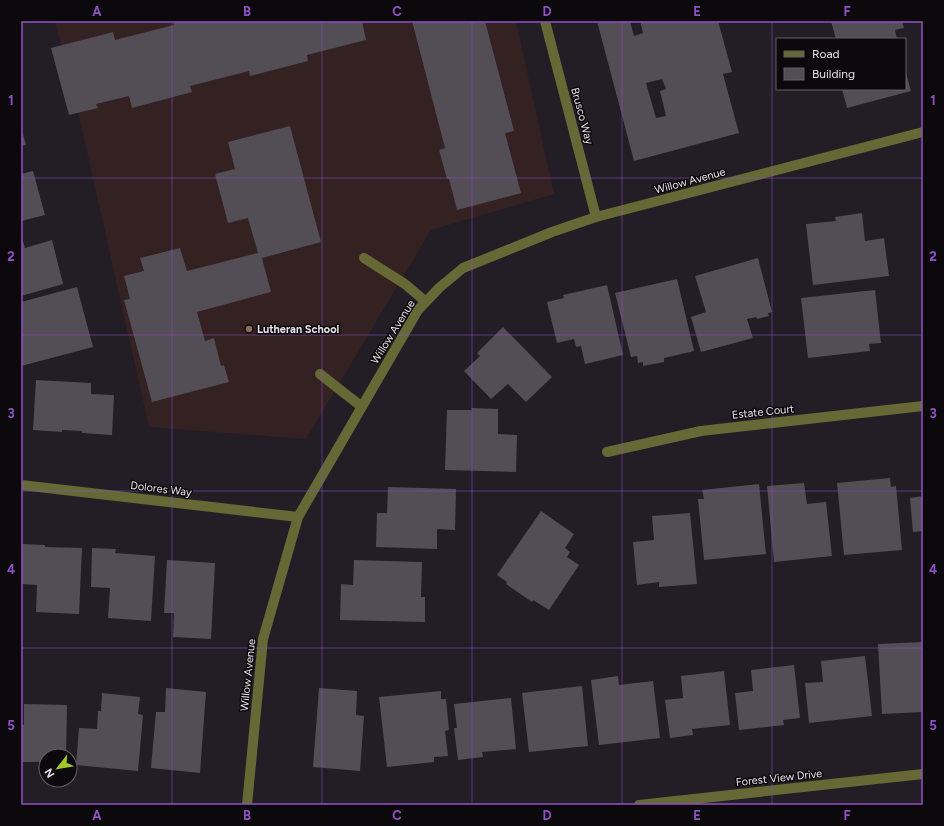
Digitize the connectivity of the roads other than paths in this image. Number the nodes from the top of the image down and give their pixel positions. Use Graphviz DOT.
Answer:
graph roads {
  1 [pos="544,21"];
  2 [pos="923,132"];
  3 [pos="596,218"];
  4 [pos="364,258"];
  5 [pos="426,302"];
  6 [pos="320,374"];
  7 [pos="923,406"];
  8 [pos="362,407"];
  9 [pos="607,452"];
  10 [pos="21,485"];
  11 [pos="298,517"];
  12 [pos="923,774"];
  13 [pos="247,805"];
  14 [pos="639,805"];
  1 -- 3 [label="street, Brusco Way"];
  2 -- 3 [label="street, Willow Avenue"];
  3 -- 5 [label="street, Willow Avenue"];
  4 -- 5 [label="street"];
  5 -- 8 [label="street, Willow Avenue"];
  6 -- 8 [label="street"];
  7 -- 9 [label="street, Estate Court"];
  8 -- 11 [label="street, Willow Avenue"];
  10 -- 11 [label="street, Dolores Way"];
  11 -- 13 [label="street, Willow Avenue"];
  12 -- 14 [label="street, Forest View Drive"];
}
